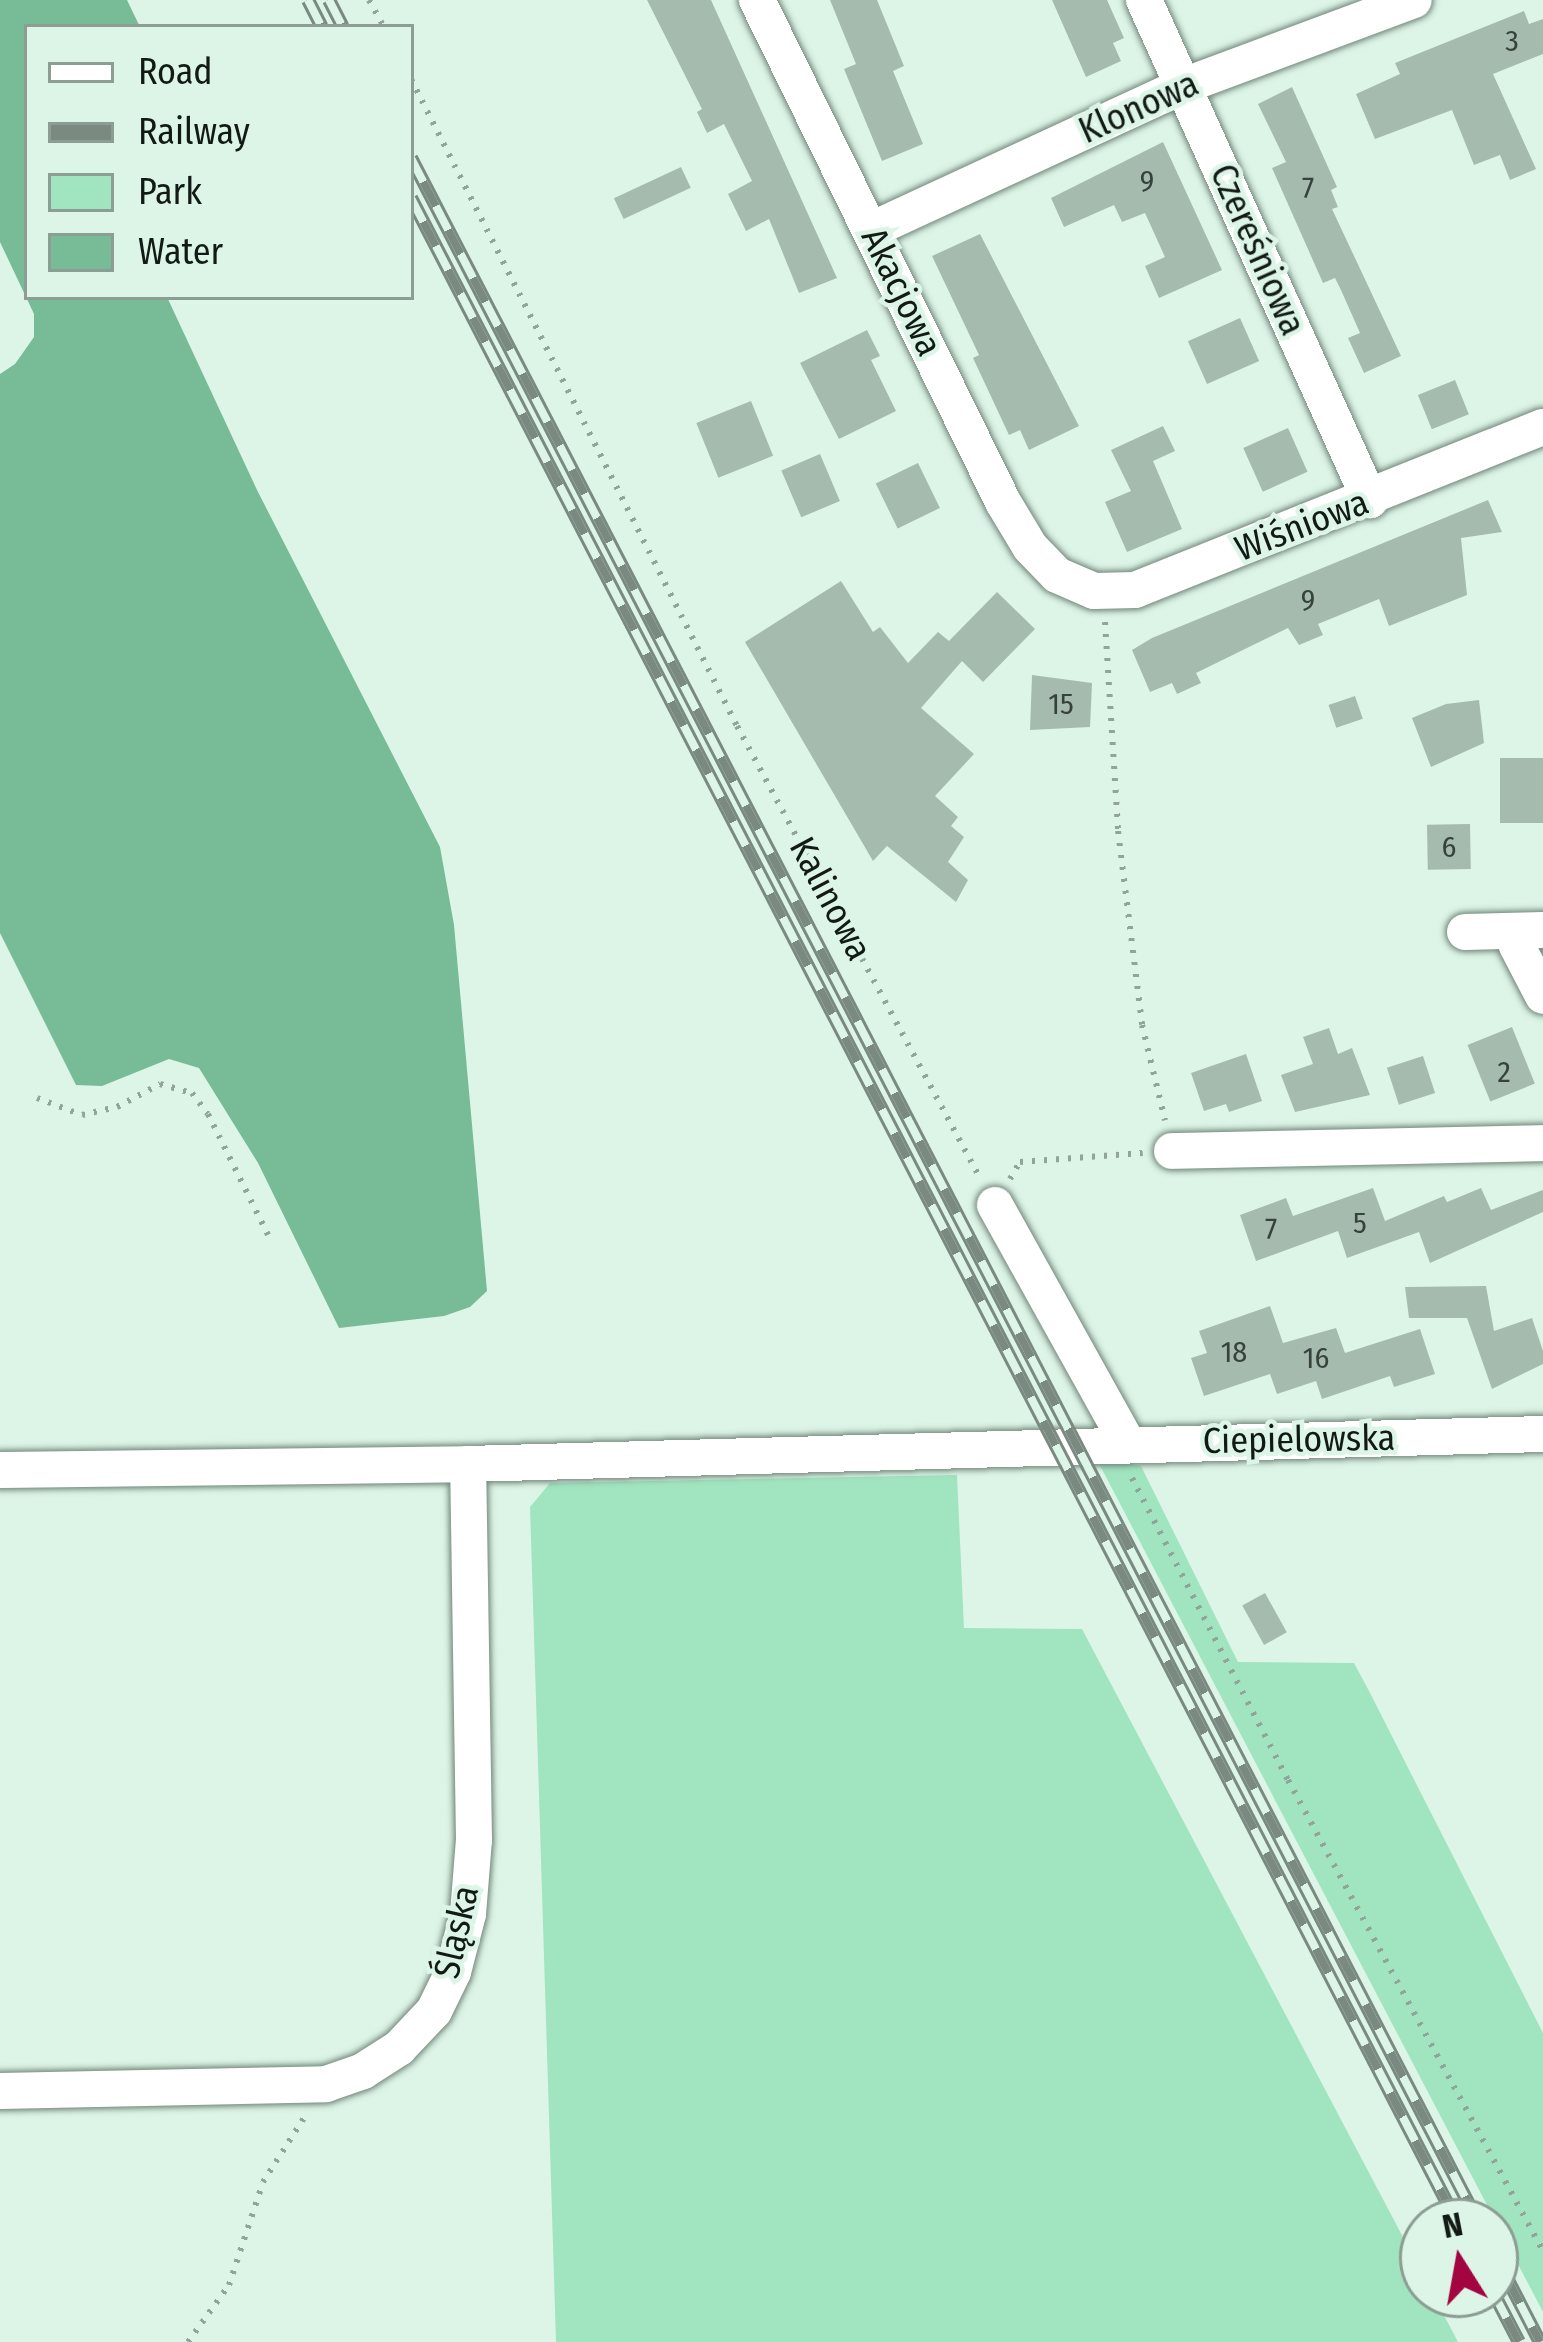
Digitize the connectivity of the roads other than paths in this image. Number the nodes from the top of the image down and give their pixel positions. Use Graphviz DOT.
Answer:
graph roads {
  1 [pos="757,0"];
  2 [pos="1144,0"];
  3 [pos="1414,0"];
  4 [pos="1184,86"];
  5 [pos="871,230"];
  6 [pos="1543,427"];
  7 [pos="1370,500"];
  8 [pos="1057,575"];
  9 [pos="1529,930"];
  10 [pos="1465,932"];
  11 [pos="1542,999"];
  12 [pos="1543,1143"];
  13 [pos="1172,1151"];
  14 [pos="995,1205"];
  15 [pos="1543,1434"];
  16 [pos="1128,1444"];
  17 [pos="468,1464"];
  18 [pos="0,1470"];
  19 [pos="0,2091"];
  1 -- 5 [label="street, Akacjowa"];
  2 -- 4 [label="street, Czereśniowa"];
  3 -- 4 [label="street, Klonowa"];
  4 -- 5 [label="street, Klonowa"];
  4 -- 7 [label="street, Czereśniowa"];
  5 -- 8 [label="street, Akacjowa"];
  6 -- 7 [label="street, Wiśniowa"];
  7 -- 8 [label="street, Wiśniowa"];
  9 -- 10 [label="street"];
  9 -- 11 [label="street"];
  12 -- 13 [label="street"];
  14 -- 16 [label="street"];
  15 -- 16 [label="street, Ciepielowska"];
  16 -- 17 [label="street, Ciepielowska"];
  17 -- 18 [label="street"];
  17 -- 19 [label="street, Śląska"];
}
